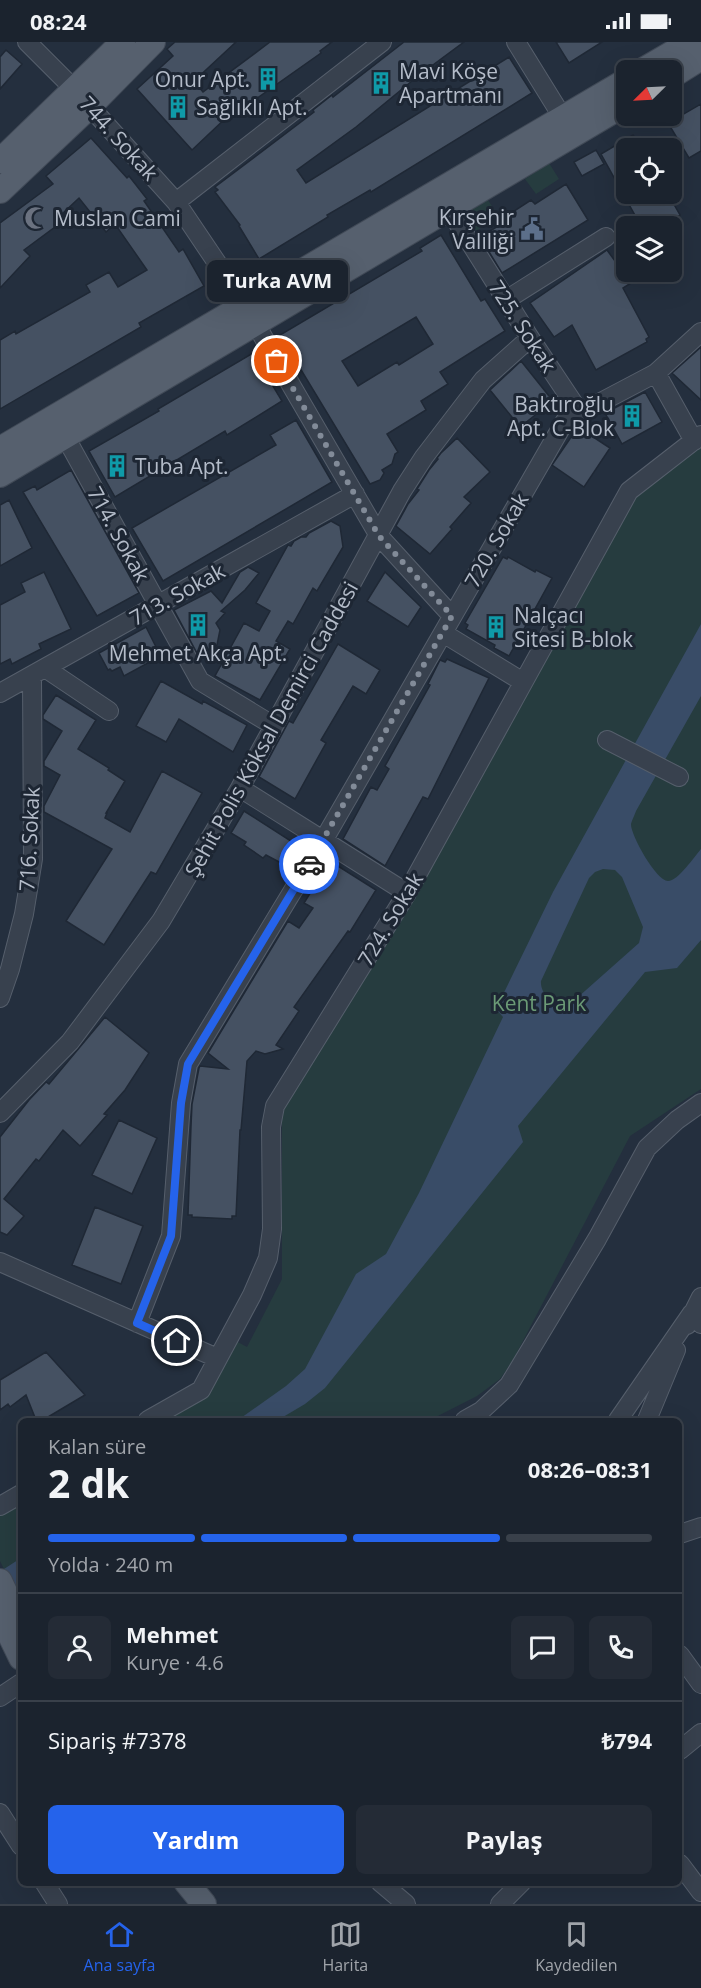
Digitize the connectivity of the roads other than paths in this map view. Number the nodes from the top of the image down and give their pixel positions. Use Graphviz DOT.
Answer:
graph roads {
  1 [pos="27,42"];
  2 [pos="123,42"];
  3 [pos="153,42"];
  4 [pos="382,42"];
  5 [pos="516,42"];
  6 [pos="690,42"];
  7 [pos="701,58"];
  8 [pos="660,60"];
  9 [pos="682,70"];
  10 [pos="616,87"];
  11 [pos="82,97"];
  12 [pos="616,110"];
  13 [pos="563,118"];
  14 [pos="0,161"];
  15 [pos="0,191"];
  16 [pos="176,202"];
  17 [pos="449,209"];
  18 [pos="606,237"];
  19 [pos="506,300"];
  20 [pos="250,314"];
  21 [pos="701,332"];
  22 [pos="530,338"];
  23 [pos="656,374"];
  24 [pos="580,413"];
  25 [pos="66,438"];
  26 [pos="697,438"];
  27 [pos="0,449"];
  28 [pos="0,475"];
  29 [pos="354,494"];
  30 [pos="379,536"];
  31 [pos="158,605"];
  32 [pos="452,616"];
  33 [pos="443,633"];
  34 [pos="38,672"];
  35 [pos="523,682"];
  36 [pos="0,693"];
  37 [pos="109,711"];
  38 [pos="274,726"];
  39 [pos="607,740"];
  40 [pos="679,777"];
  41 [pos="240,788"];
  42 [pos="323,841"];
  43 [pos="407,893"];
  44 [pos="0,998"];
  45 [pos="701,1103"];
  46 [pos="0,1113"];
  47 [pos="0,1262"];
  48 [pos="701,1297"];
  49 [pos="696,1319"];
  50 [pos="137,1323"];
  51 [pos="217,1358"];
  52 [pos="152,1418"];
  53 [pos="469,1418"];
  54 [pos="620,1418"];
  55 [pos="648,1418"];
  56 [pos="18,1496"];
  57 [pos="0,1506"];
  58 [pos="701,1527"];
  59 [pos="682,1533"];
  60 [pos="0,1581"];
  61 [pos="8,1621"];
  62 [pos="18,1649"];
  63 [pos="682,1658"];
  64 [pos="701,1684"];
  65 [pos="18,1685"];
  66 [pos="0,1697"];
  67 [pos="701,1733"];
  68 [pos="682,1748"];
  69 [pos="0,1813"];
  70 [pos="18,1841"];
  71 [pos="682,1867"];
  72 [pos="47,1886"];
  73 [pos="170,1886"];
  74 [pos="189,1886"];
  75 [pos="385,1886"];
  76 [pos="518,1886"];
  77 [pos="701,1893"];
  78 [pos="58,1904"];
  79 [pos="185,1904"];
  80 [pos="204,1904"];
  81 [pos="406,1904"];
  82 [pos="500,1904"];
  1 -- 11 [label="street, 744. Sokak"];
  2 -- 11 [label="main road"];
  3 -- 11 [label="main road"];
  4 -- 16 [label="street"];
  5 -- 13 [label="street"];
  6 -- 8 [label="main road"];
  7 -- 9 [label="main road"];
  10 -- 13 [label="main road"];
  11 -- 14 [label="main road"];
  11 -- 15 [label="main road"];
  11 -- 16 [label="street, 744. Sokak"];
  12 -- 17 [label="main road"];
  13 -- 20 [label="main road"];
  16 -- 20 [label="street, 744. Sokak"];
  17 -- 19 [label="street, 725. Sokak"];
  17 -- 20 [label="main road"];
  18 -- 19 [label="street"];
  19 -- 22 [label="street, 725. Sokak"];
  20 -- 25 [label="main road"];
  20 -- 27 [label="main road"];
  20 -- 29 [label="street, 744. Sokak"];
  21 -- 23 [label="street, 720. Sokak"];
  22 -- 24 [label="street, 725. Sokak"];
  22 -- 30 [label="street, Şehit Polis Köksal Demirci Caddesi"];
  23 -- 24 [label="street, 720. Sokak"];
  23 -- 26 [label="street"];
  24 -- 32 [label="street, 720. Sokak"];
  25 -- 28 [label="main road"];
  25 -- 31 [label="street, 714. Sokak"];
  26 -- 35 [label="street, 724. Sokak"];
  29 -- 30 [label="street, 744. Sokak"];
  29 -- 31 [label="street, 713. Sokak"];
  30 -- 32 [label="street, 744. Sokak"];
  30 -- 38 [label="street, Şehit Polis Köksal Demirci Caddesi"];
  31 -- 34 [label="street, 713. Sokak"];
  31 -- 38 [label="street, 714. Sokak"];
  32 -- 33 [label="street, 720. Sokak"];
  33 -- 35 [label="street"];
  33 -- 42 [label="street, 720. Sokak"];
  34 -- 36 [label="street, 713. Sokak"];
  34 -- 37 [label="street"];
  34 -- 44 [label="street, 716. Sokak"];
  35 -- 43 [label="street, 724. Sokak"];
  38 -- 41 [label="street, Şehit Polis Köksal Demirci Caddesi"];
  39 -- 40 [label="street"];
  41 -- 42 [label="street"];
  41 -- 46 [label="street, Şehit Polis Köksal Demirci Caddesi"];
  42 -- 43 [label="street"];
  42 -- 50 [label="street, 720. Sokak"];
  43 -- 51 [label="street, 724. Sokak"];
  45 -- 53 [label="street"];
  47 -- 50 [label="street"];
  48 -- 49 [label="street"];
  49 -- 54 [label="street"];
  49 -- 55 [label="street"];
  50 -- 51 [label="street"];
  51 -- 52 [label="street, 724. Sokak"];
  56 -- 57 [label="street"];
  58 -- 59 [label="street"];
  60 -- 61 [label="main road"];
  61 -- 62 [label="main road"];
  63 -- 64 [label="street"];
  65 -- 66 [label="street"];
  67 -- 68 [label="street"];
  69 -- 70 [label="street"];
  71 -- 77 [label="street"];
  72 -- 78 [label="street"];
  73 -- 79 [label="main road"];
  74 -- 80 [label="main road"];
  75 -- 81 [label="street"];
  76 -- 82 [label="street"];
}
